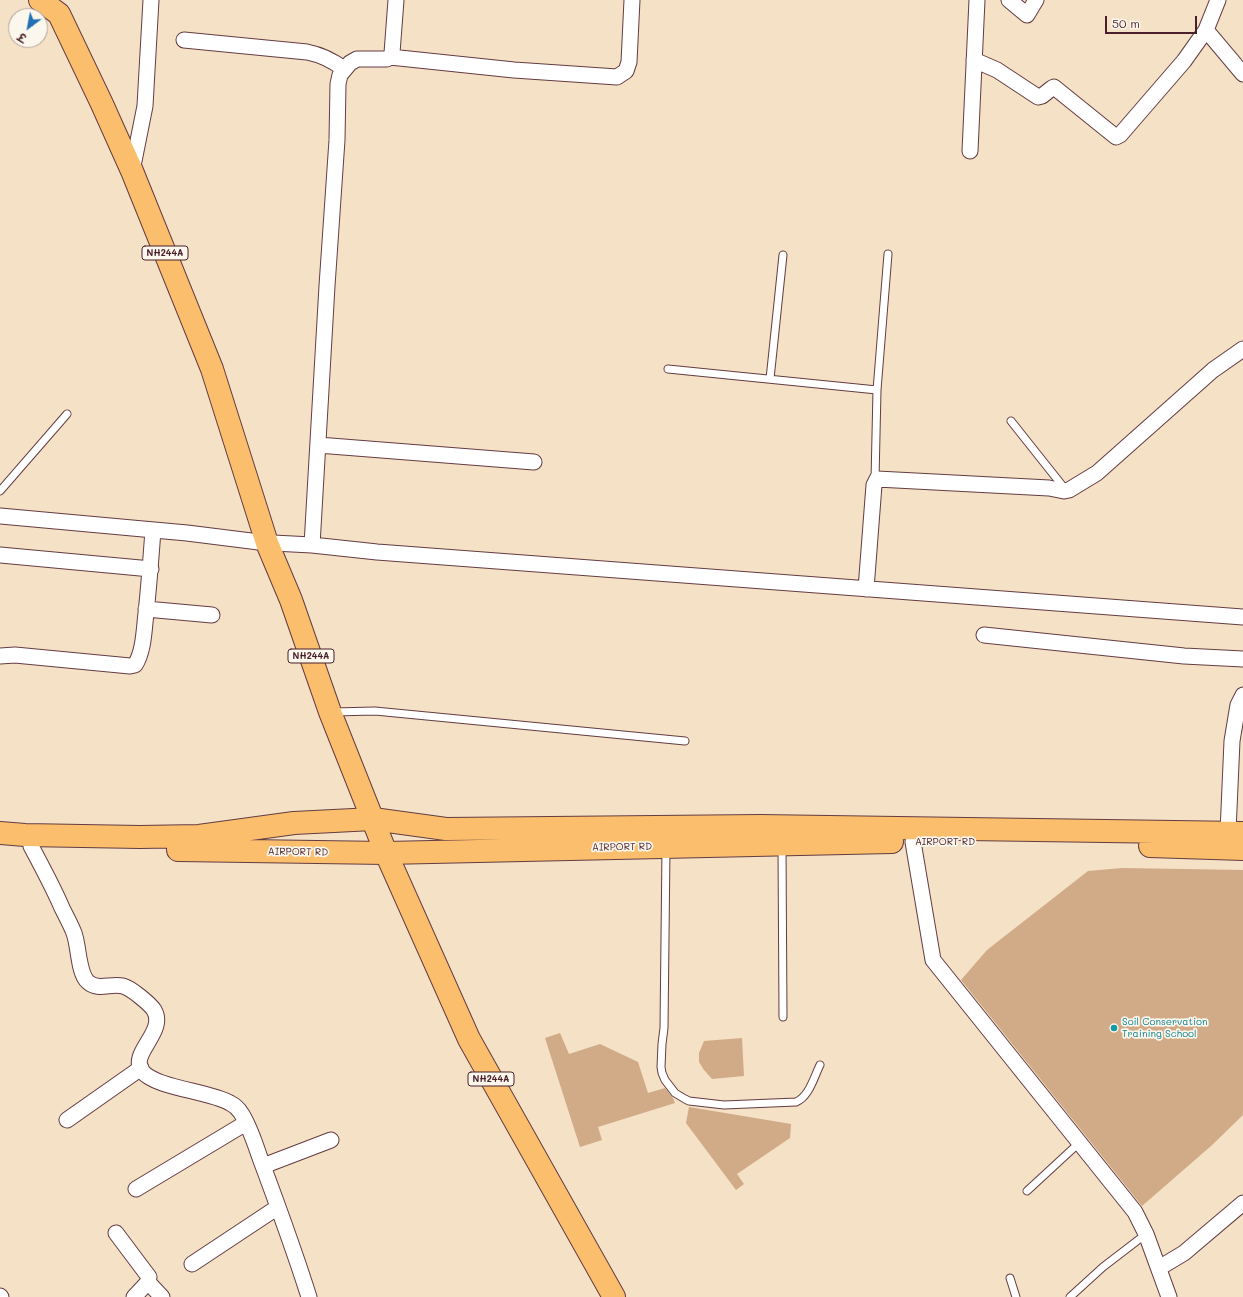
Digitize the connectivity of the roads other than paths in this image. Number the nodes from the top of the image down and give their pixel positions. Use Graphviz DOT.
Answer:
graph roads {
  1 [pos="40,0"];
  2 [pos="151,0"];
  3 [pos="396,0"];
  4 [pos="632,0"];
  5 [pos="977,0"];
  6 [pos="1009,0"];
  7 [pos="1036,0"];
  8 [pos="1218,0"];
  9 [pos="1206,30"];
  10 [pos="184,40"];
  11 [pos="390,57"];
  12 [pos="974,60"];
  13 [pos="344,69"];
  14 [pos="1243,74"];
  15 [pos="970,151"];
  16 [pos="132,171"];
  17 [pos="888,254"];
  18 [pos="783,255"];
  19 [pos="1243,349"];
  20 [pos="668,369"];
  21 [pos="770,379"];
  22 [pos="877,390"];
  23 [pos="67,414"];
  24 [pos="1012,421"];
  25 [pos="318,445"];
  26 [pos="534,462"];
  27 [pos="875,480"];
  28 [pos="0,491"];
  29 [pos="1067,491"];
  30 [pos="0,516"];
  31 [pos="153,530"];
  32 [pos="267,544"];
  33 [pos="312,545"];
  34 [pos="0,555"];
  35 [pos="151,569"];
  36 [pos="866,589"];
  37 [pos="146,609"];
  38 [pos="212,615"];
  39 [pos="1243,617"];
  40 [pos="984,635"];
  41 [pos="0,656"];
  42 [pos="1243,659"];
  43 [pos="1243,695"];
  44 [pos="330,712"];
  45 [pos="685,741"];
  46 [pos="373,819"];
  47 [pos="1235,832"];
  48 [pos="0,833"];
  49 [pos="913,842"];
  50 [pos="782,844"];
  51 [pos="0,845"];
  52 [pos="31,846"];
  53 [pos="666,846"];
  54 [pos="1243,849"];
  55 [pos="386,853"];
  56 [pos="783,1017"];
  57 [pos="820,1065"];
  58 [pos="141,1068"];
  59 [pos="67,1120"];
  60 [pos="246,1123"];
  61 [pos="331,1140"];
  62 [pos="1079,1143"];
  63 [pos="263,1166"];
  64 [pos="136,1189"];
  65 [pos="1027,1191"];
  66 [pos="1243,1203"];
  67 [pos="278,1207"];
  68 [pos="116,1233"];
  69 [pos="1146,1234"];
  70 [pos="192,1264"];
  71 [pos="1159,1268"];
  72 [pos="1010,1278"];
  73 [pos="148,1282"];
  74 [pos="134,1297"];
  75 [pos="162,1297"];
  76 [pos="310,1297"];
  77 [pos="614,1297"];
  78 [pos="1016,1297"];
  79 [pos="1070,1297"];
  80 [pos="1169,1297"];
  1 -- 16 [label="main road, NH244A"];
  2 -- 16 [label="street"];
  3 -- 11 [label="street"];
  4 -- 11 [label="street"];
  5 -- 12 [label="street"];
  6 -- 7 [label="street"];
  8 -- 9 [label="street"];
  9 -- 12 [label="street"];
  9 -- 14 [label="street"];
  10 -- 13 [label="street"];
  11 -- 13 [label="street"];
  12 -- 15 [label="street"];
  13 -- 25 [label="street"];
  16 -- 32 [label="main road, NH244A"];
  17 -- 22 [label="lane"];
  18 -- 21 [label="lane"];
  19 -- 29 [label="street"];
  20 -- 21 [label="lane"];
  21 -- 22 [label="lane"];
  22 -- 27 [label="lane"];
  23 -- 28 [label="lane"];
  24 -- 29 [label="lane"];
  25 -- 26 [label="street"];
  25 -- 33 [label="street"];
  27 -- 29 [label="street"];
  27 -- 36 [label="street"];
  30 -- 31 [label="street"];
  31 -- 32 [label="street"];
  31 -- 35 [label="street"];
  32 -- 33 [label="street"];
  32 -- 44 [label="main road, NH244A"];
  33 -- 36 [label="street"];
  34 -- 35 [label="street"];
  35 -- 37 [label="street"];
  36 -- 39 [label="street"];
  37 -- 38 [label="street"];
  37 -- 41 [label="street"];
  40 -- 42 [label="street"];
  43 -- 47 [label="street"];
  44 -- 45 [label="lane"];
  44 -- 46 [label="main road, NH244A"];
  46 -- 47 [label="main road"];
  46 -- 48 [label="main road"];
  46 -- 55 [label="main road, NH244A"];
  49 -- 50 [label="main road, AIRPORT RD"];
  49 -- 54 [label="main road, AIRPORT RD"];
  49 -- 62 [label="street"];
  50 -- 53 [label="main road, AIRPORT RD"];
  50 -- 56 [label="lane"];
  51 -- 52 [label="main road, AIRPORT RD"];
  52 -- 55 [label="main road, AIRPORT RD"];
  52 -- 58 [label="street"];
  53 -- 55 [label="main road, AIRPORT RD"];
  53 -- 57 [label="lane"];
  55 -- 77 [label="main road, NH244A"];
  58 -- 59 [label="street"];
  58 -- 60 [label="street"];
  60 -- 63 [label="street"];
  60 -- 64 [label="street"];
  61 -- 63 [label="street"];
  62 -- 65 [label="lane"];
  62 -- 69 [label="street"];
  63 -- 67 [label="street"];
  66 -- 71 [label="street"];
  67 -- 70 [label="street"];
  67 -- 76 [label="street"];
  68 -- 73 [label="street"];
  69 -- 71 [label="street"];
  69 -- 79 [label="lane"];
  71 -- 80 [label="street"];
  72 -- 78 [label="lane"];
  73 -- 74 [label="street"];
  73 -- 75 [label="street"];
}
